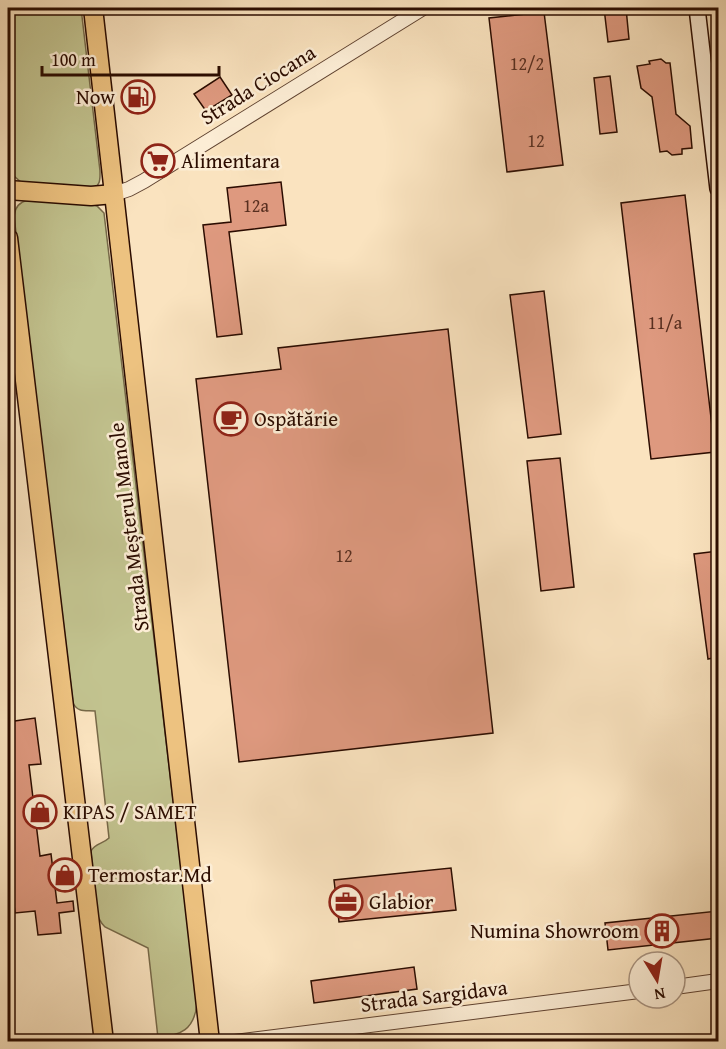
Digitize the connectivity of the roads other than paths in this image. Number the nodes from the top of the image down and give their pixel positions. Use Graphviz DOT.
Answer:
graph roads {
  1 [pos="93,8"];
  2 [pos="423,8"];
  3 [pos="697,8"];
  4 [pos="718,189"];
  5 [pos="8,190"];
  6 [pos="114,194"];
  7 [pos="8,238"];
  8 [pos="718,981"];
  9 [pos="687,985"];
  10 [pos="627,992"];
  11 [pos="104,1041"];
  12 [pos="210,1041"];
  13 [pos="235,1041"];
  1 -- 6 [label="main road, Strada Meșterul Manole"];
  2 -- 6 [label="street, Strada Ciocana"];
  3 -- 4 [label="main road"];
  5 -- 6 [label="main road"];
  6 -- 12 [label="main road, Strada Meșterul Manole"];
  7 -- 11 [label="main road"];
  8 -- 9 [label="street"];
  10 -- 13 [label="street, Strada Sargidava"];
}
